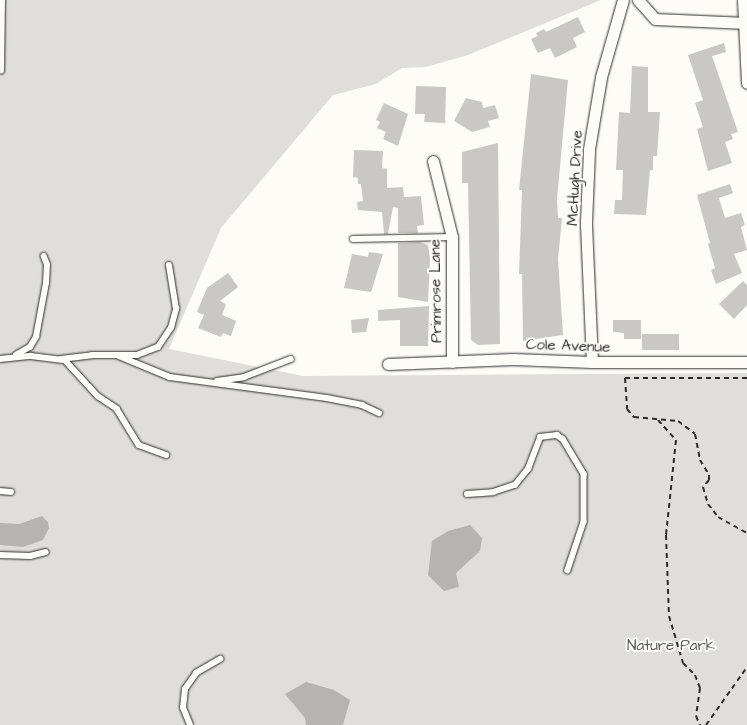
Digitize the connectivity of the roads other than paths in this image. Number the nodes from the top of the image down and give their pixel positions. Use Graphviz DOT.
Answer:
graph roads {
  1 [pos="2,0"];
  2 [pos="623,0"];
  3 [pos="638,0"];
  4 [pos="743,0"];
  5 [pos="745,23"];
  6 [pos="1,71"];
  7 [pos="747,84"];
  8 [pos="432,161"];
  9 [pos="452,237"];
  10 [pos="353,239"];
  11 [pos="44,257"];
  12 [pos="169,266"];
  13 [pos="15,356"];
  14 [pos="119,356"];
  15 [pos="0,359"];
  16 [pos="59,359"];
  17 [pos="291,359"];
  18 [pos="452,362"];
  19 [pos="592,362"];
  20 [pos="747,362"];
  21 [pos="388,364"];
  22 [pos="210,382"];
  23 [pos="379,414"];
  24 [pos="166,455"];
  25 [pos="0,491"];
  26 [pos="11,492"];
  27 [pos="467,494"];
  28 [pos="46,552"];
  29 [pos="0,555"];
  30 [pos="568,570"];
  31 [pos="220,659"];
  32 [pos="190,725"];
  1 -- 6 [label="lane"];
  2 -- 19 [label="street, McHugh Drive"];
  3 -- 5 [label="street"];
  4 -- 5 [label="street"];
  5 -- 7 [label="street"];
  8 -- 9 [label="street, Primrose Lane"];
  9 -- 10 [label="lane"];
  9 -- 18 [label="street, Primrose Lane"];
  11 -- 13 [label="lane"];
  12 -- 14 [label="lane"];
  13 -- 15 [label="lane"];
  13 -- 16 [label="lane"];
  14 -- 16 [label="lane"];
  14 -- 22 [label="lane"];
  16 -- 24 [label="lane"];
  17 -- 22 [label="lane"];
  18 -- 19 [label="street, Cole Avenue"];
  18 -- 21 [label="street, Cole Avenue"];
  19 -- 20 [label="street, Cole Avenue"];
  22 -- 23 [label="lane"];
  25 -- 26 [label="lane"];
  27 -- 30 [label="lane"];
  28 -- 29 [label="lane"];
  31 -- 32 [label="lane"];
}
